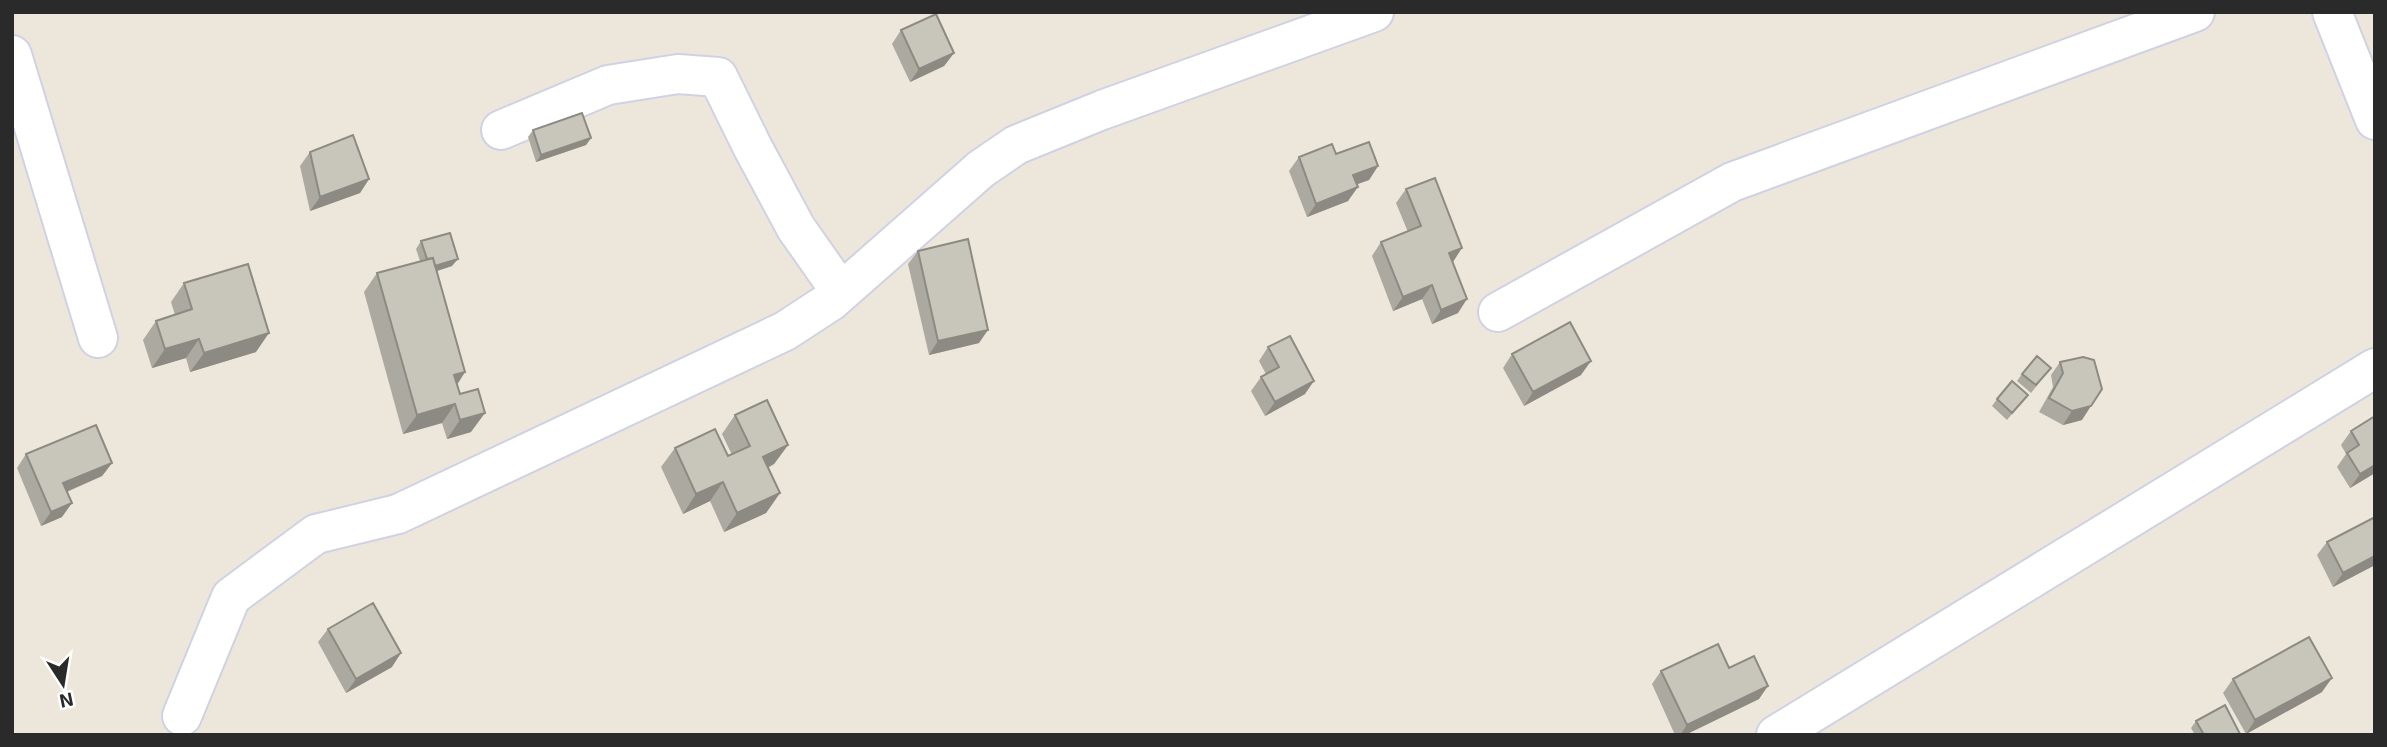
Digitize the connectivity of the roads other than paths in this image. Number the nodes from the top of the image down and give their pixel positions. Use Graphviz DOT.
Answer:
graph roads {
  1 [pos="1374,12"];
  2 [pos="2195,12"];
  3 [pos="2332,12"];
  4 [pos="12,55"];
  5 [pos="2375,120"];
  6 [pos="501,131"];
  7 [pos="842,292"];
  8 [pos="1498,312"];
  9 [pos="98,338"];
  10 [pos="2375,368"];
  11 [pos="182,716"];
  12 [pos="1776,735"];
  1 -- 7 [label="street"];
  2 -- 8 [label="street"];
  3 -- 5 [label="street"];
  4 -- 9 [label="street"];
  6 -- 7 [label="street"];
  7 -- 11 [label="street"];
  10 -- 12 [label="street"];
}
